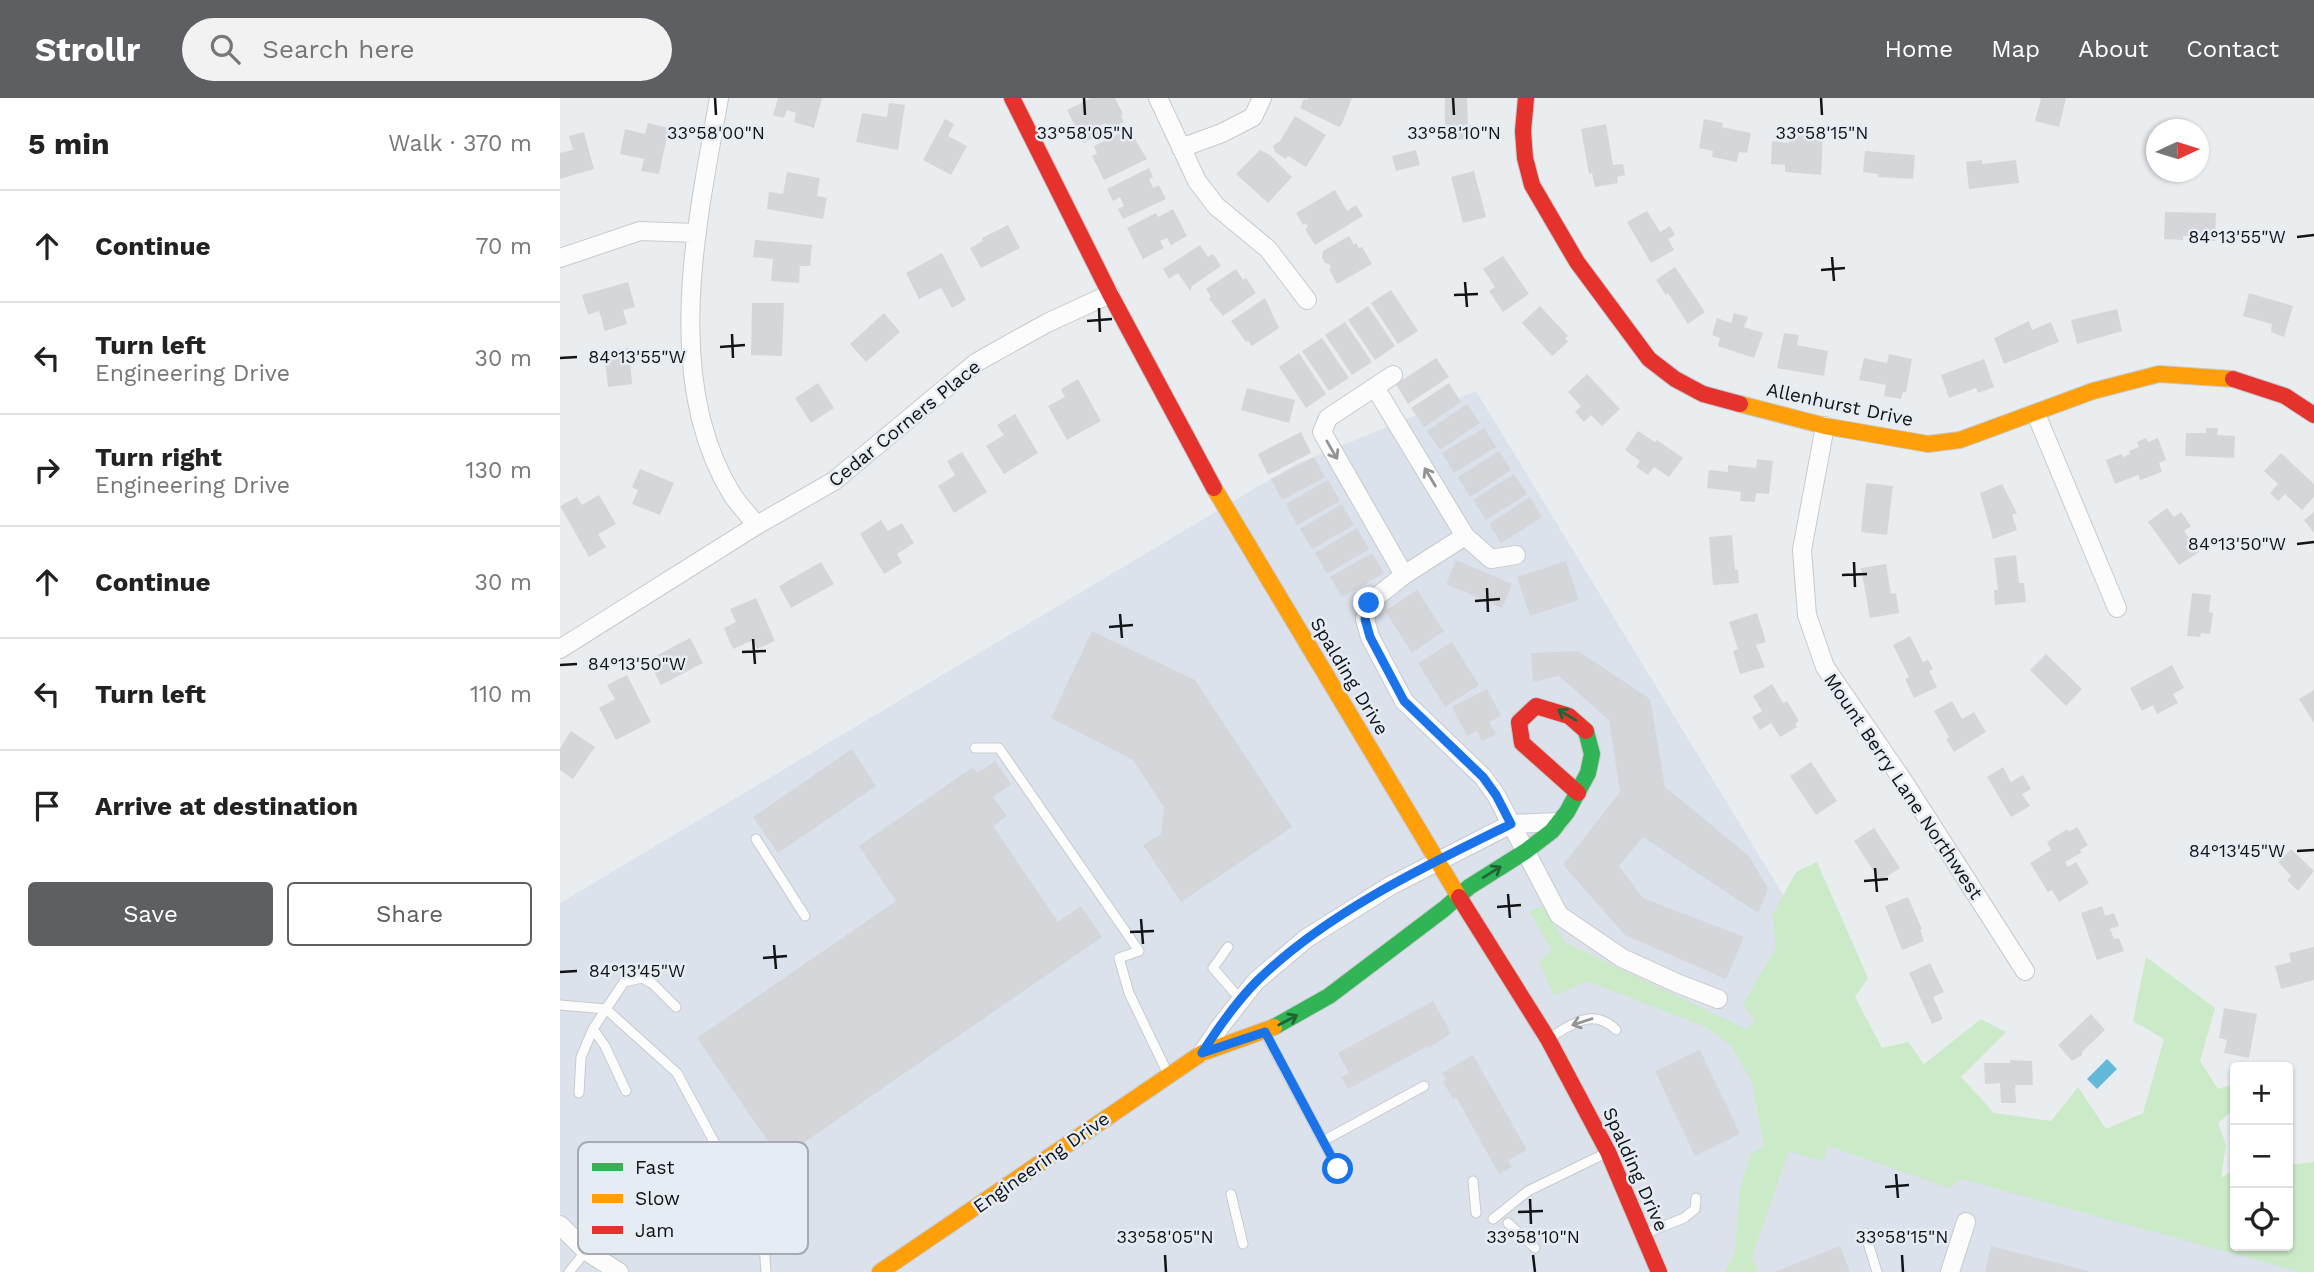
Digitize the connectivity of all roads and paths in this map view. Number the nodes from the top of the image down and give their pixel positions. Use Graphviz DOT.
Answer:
graph roads {
  1 [pos="719,98"];
  2 [pos="1012,98"];
  3 [pos="1158,98"];
  4 [pos="1262,98"];
  5 [pos="1526,98"];
  6 [pos="1181,148"];
  7 [pos="695,233"];
  8 [pos="560,258"];
  9 [pos="1110,294"];
  10 [pos="1307,300"];
  11 [pos="1394,375"];
  12 [pos="1376,388"];
  13 [pos="2036,414"];
  14 [pos="2314,415"];
  15 [pos="1825,426"];
  16 [pos="757,525"];
  17 [pos="1465,536"];
  18 [pos="1516,555"];
  19 [pos="1404,575"];
  20 [pos="2117,608"];
  21 [pos="560,649"];
  22 [pos="975,748"];
  23 [pos="1578,793"];
  24 [pos="1559,822"];
  25 [pos="1511,824"];
  26 [pos="757,839"];
  27 [pos="1527,851"];
  28 [pos="1438,862"];
  29 [pos="1457,894"];
  30 [pos="805,916"];
  31 [pos="1228,947"];
  32 [pos="2025,971"];
  33 [pos="1718,999"];
  34 [pos="1241,1000"];
  35 [pos="560,1005"];
  36 [pos="676,1007"];
  37 [pos="606,1009"];
  38 [pos="593,1029"];
  39 [pos="1616,1030"];
  40 [pos="1265,1032"];
  41 [pos="1548,1039"];
  42 [pos="1202,1053"];
  43 [pos="1169,1075"];
  44 [pos="1424,1087"];
  45 [pos="626,1091"];
  46 [pos="579,1093"];
  47 [pos="1322,1141"];
  48 [pos="714,1142"];
  49 [pos="1608,1152"];
  50 [pos="1338,1169"];
  51 [pos="1473,1181"];
  52 [pos="1231,1194"];
  53 [pos="1696,1198"];
  54 [pos="1476,1213"];
  55 [pos="1493,1219"];
  56 [pos="1966,1222"];
  57 [pos="1508,1223"];
  58 [pos="560,1225"];
  59 [pos="1865,1233"];
  60 [pos="1643,1235"];
  61 [pos="578,1243"];
  62 [pos="1243,1244"];
  63 [pos="1535,1248"];
  64 [pos="584,1254"];
  65 [pos="591,1254"];
  66 [pos="765,1254"];
  67 [pos="884,1271"];
  68 [pos="569,1272"];
  69 [pos="618,1272"];
  70 [pos="766,1272"];
  71 [pos="1659,1272"];
  72 [pos="1877,1272"];
  73 [pos="1950,1272"];
  1 -- 7 [label="street"];
  2 -- 9 [label="street, Spalding Drive"];
  3 -- 6 [label="street"];
  4 -- 6 [label="street"];
  5 -- 15 [label="street, Allenhurst Drive"];
  6 -- 10 [label="street"];
  7 -- 8 [label="street"];
  7 -- 16 [label="street"];
  9 -- 16 [label="street, Cedar Corners Place"];
  9 -- 28 [label="street, Spalding Drive"];
  11 -- 12 [label="street"];
  17 -- 12 [label="street, one-way"];
  12 -- 19 [label="street, one-way"];
  13 -- 14 [label="street, Allenhurst Drive"];
  13 -- 15 [label="street, Allenhurst Drive"];
  13 -- 20 [label="street"];
  15 -- 32 [label="street, Mount Berry Lane Northwest"];
  16 -- 21 [label="street, Cedar Corners Place"];
  17 -- 18 [label="street"];
  17 -- 19 [label="street"];
  19 -- 25 [label="street"];
  22 -- 43 [label="lane"];
  23 -- 23 [label="street, Engineering Drive, one-way"];
  23 -- 24 [label="street, Engineering Drive"];
  24 -- 25 [label="street"];
  24 -- 27 [label="street, Engineering Drive"];
  25 -- 27 [label="street"];
  25 -- 28 [label="street, Engineering Drive"];
  26 -- 30 [label="lane"];
  29 -- 27 [label="street, Engineering Drive, one-way"];
  27 -- 33 [label="street"];
  28 -- 29 [label="street, Spalding Drive"];
  28 -- 34 [label="street, Engineering Drive"];
  40 -- 29 [label="street, Engineering Drive, one-way"];
  29 -- 41 [label="street, Spalding Drive"];
  31 -- 34 [label="lane"];
  34 -- 42 [label="street, Engineering Drive"];
  35 -- 37 [label="lane"];
  36 -- 37 [label="lane"];
  37 -- 38 [label="lane"];
  37 -- 48 [label="lane"];
  38 -- 45 [label="lane"];
  38 -- 46 [label="lane"];
  39 -- 41 [label="lane, one-way"];
  40 -- 42 [label="street, Engineering Drive"];
  40 -- 47 [label="lane"];
  41 -- 49 [label="street, Spalding Drive"];
  42 -- 43 [label="street, Engineering Drive"];
  43 -- 67 [label="street, Engineering Drive"];
  44 -- 47 [label="lane"];
  47 -- 50 [label="lane"];
  49 -- 55 [label="lane"];
  49 -- 60 [label="street, Spalding Drive"];
  51 -- 54 [label="lane"];
  52 -- 62 [label="lane"];
  53 -- 60 [label="lane"];
  56 -- 73 [label="street"];
  57 -- 63 [label="lane"];
  58 -- 61 [label="street"];
  59 -- 72 [label="lane"];
  60 -- 71 [label="street, Spalding Drive"];
  64 -- 68 [label="lane"];
  65 -- 69 [label="street"];
  66 -- 70 [label="lane"];
}
